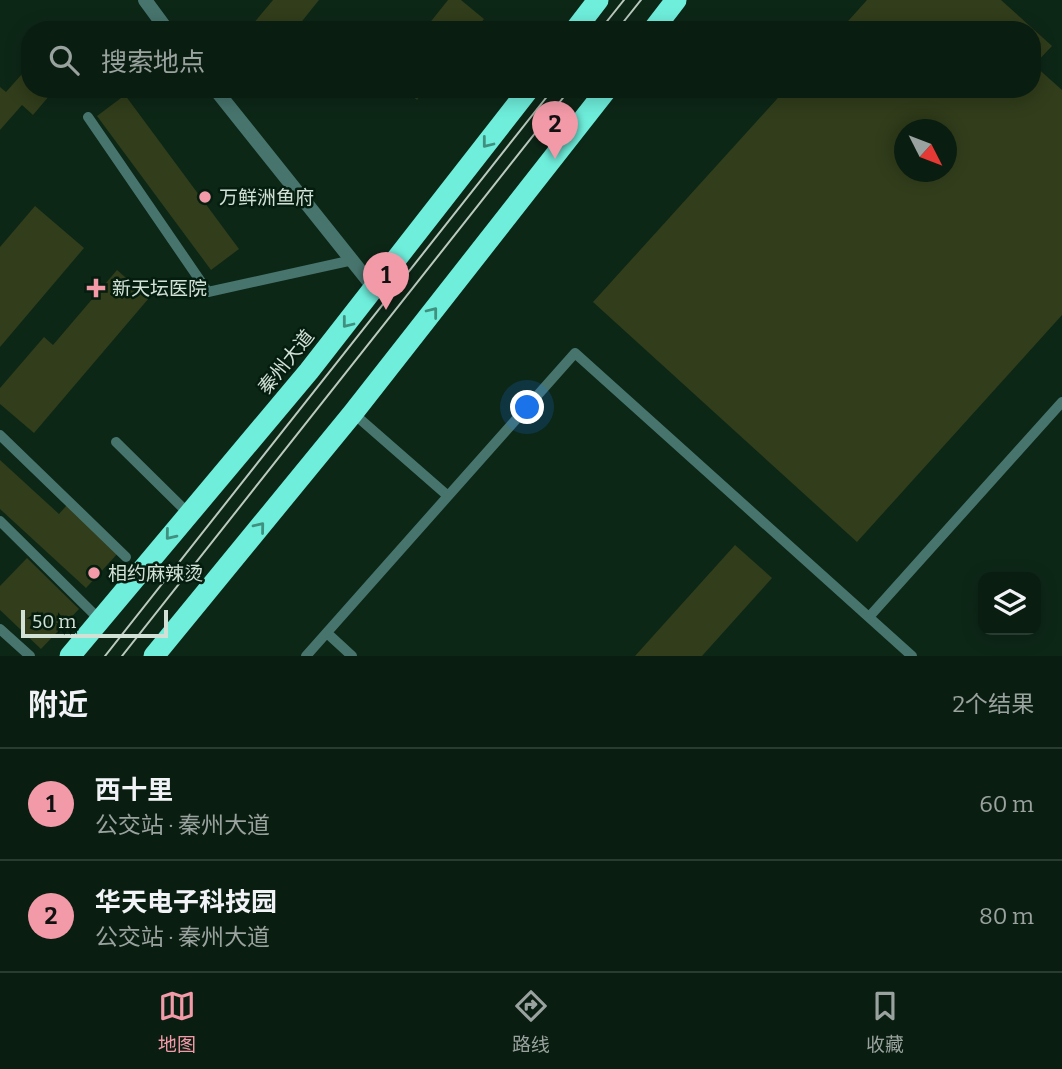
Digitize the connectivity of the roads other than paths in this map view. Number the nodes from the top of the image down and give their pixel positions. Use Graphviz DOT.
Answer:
graph roads {
  1 [pos="145,0"];
  2 [pos="598,0"];
  3 [pos="676,0"];
  4 [pos="160,21"];
  5 [pos="582,21"];
  6 [pos="660,21"];
  7 [pos="222,98"];
  8 [pos="522,98"];
  9 [pos="600,98"];
  10 [pos="88,117"];
  11 [pos="354,260"];
  12 [pos="374,288"];
  13 [pos="1062,402"];
  14 [pos="353,413"];
  15 [pos="0,435"];
  16 [pos="116,442"];
  17 [pos="448,496"];
  18 [pos="188,513"];
  19 [pos="0,521"];
  20 [pos="126,557"];
  21 [pos="869,617"];
  22 [pos="100,621"];
  23 [pos="0,629"];
  24 [pos="327,633"];
  25 [pos="30,656"];
  26 [pos="70,656"];
  27 [pos="155,656"];
  28 [pos="306,656"];
  29 [pos="352,656"];
  30 [pos="912,656"];
  1 -- 4 [label="street"];
  2 -- 5 [label="highway"];
  3 -- 6 [label="highway"];
  7 -- 11 [label="street"];
  8 -- 12 [label="highway, 秦州大道, one-way"];
  14 -- 9 [label="highway, one-way"];
  10 -- 11 [label="lane"];
  11 -- 12 [label="street"];
  12 -- 18 [label="highway, 秦州大道, one-way"];
  13 -- 21 [label="lane"];
  14 -- 17 [label="lane"];
  27 -- 14 [label="highway, one-way"];
  15 -- 20 [label="lane"];
  16 -- 18 [label="lane"];
  17 -- 21 [label="lane"];
  17 -- 24 [label="lane"];
  18 -- 22 [label="highway, 秦州大道, one-way"];
  19 -- 22 [label="lane"];
  21 -- 30 [label="lane"];
  22 -- 26 [label="highway, 秦州大道"];
  23 -- 25 [label="lane"];
  24 -- 28 [label="lane"];
  24 -- 29 [label="lane"];
}
